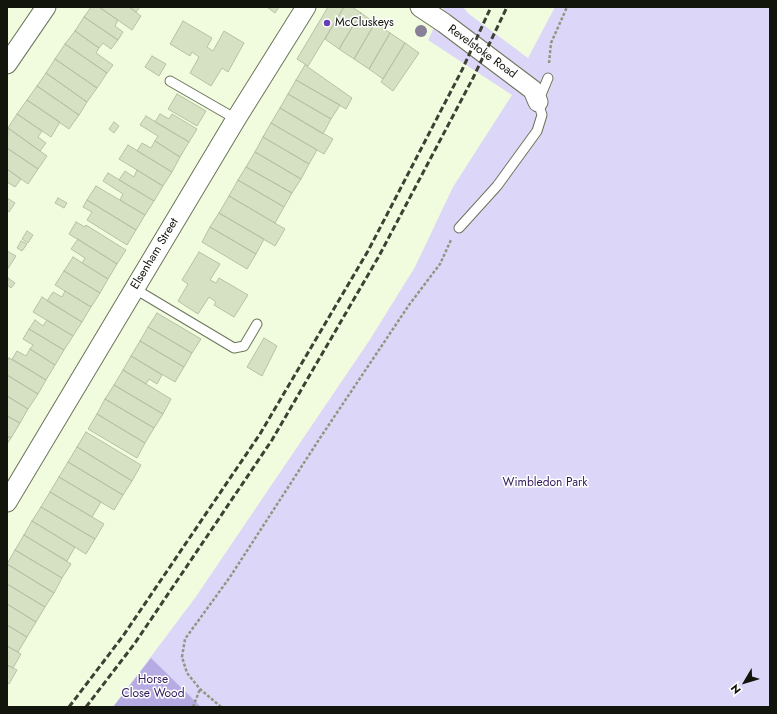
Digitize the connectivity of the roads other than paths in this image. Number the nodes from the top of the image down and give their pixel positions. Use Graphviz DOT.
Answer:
graph roads {
  1 [pos="46,7"];
  2 [pos="306,7"];
  3 [pos="420,7"];
  4 [pos="7,64"];
  5 [pos="548,78"];
  6 [pos="170,81"];
  7 [pos="538,102"];
  8 [pos="236,119"];
  9 [pos="456,232"];
  10 [pos="135,288"];
  11 [pos="257,324"];
  12 [pos="7,502"];
  1 -- 4 [label="street"];
  2 -- 8 [label="street, Elsenham Street"];
  3 -- 7 [label="street, Revelstoke Road"];
  5 -- 7 [label="lane"];
  6 -- 8 [label="lane"];
  7 -- 9 [label="lane"];
  8 -- 10 [label="street, Elsenham Street"];
  10 -- 11 [label="lane"];
  10 -- 12 [label="street, Elsenham Street"];
}
